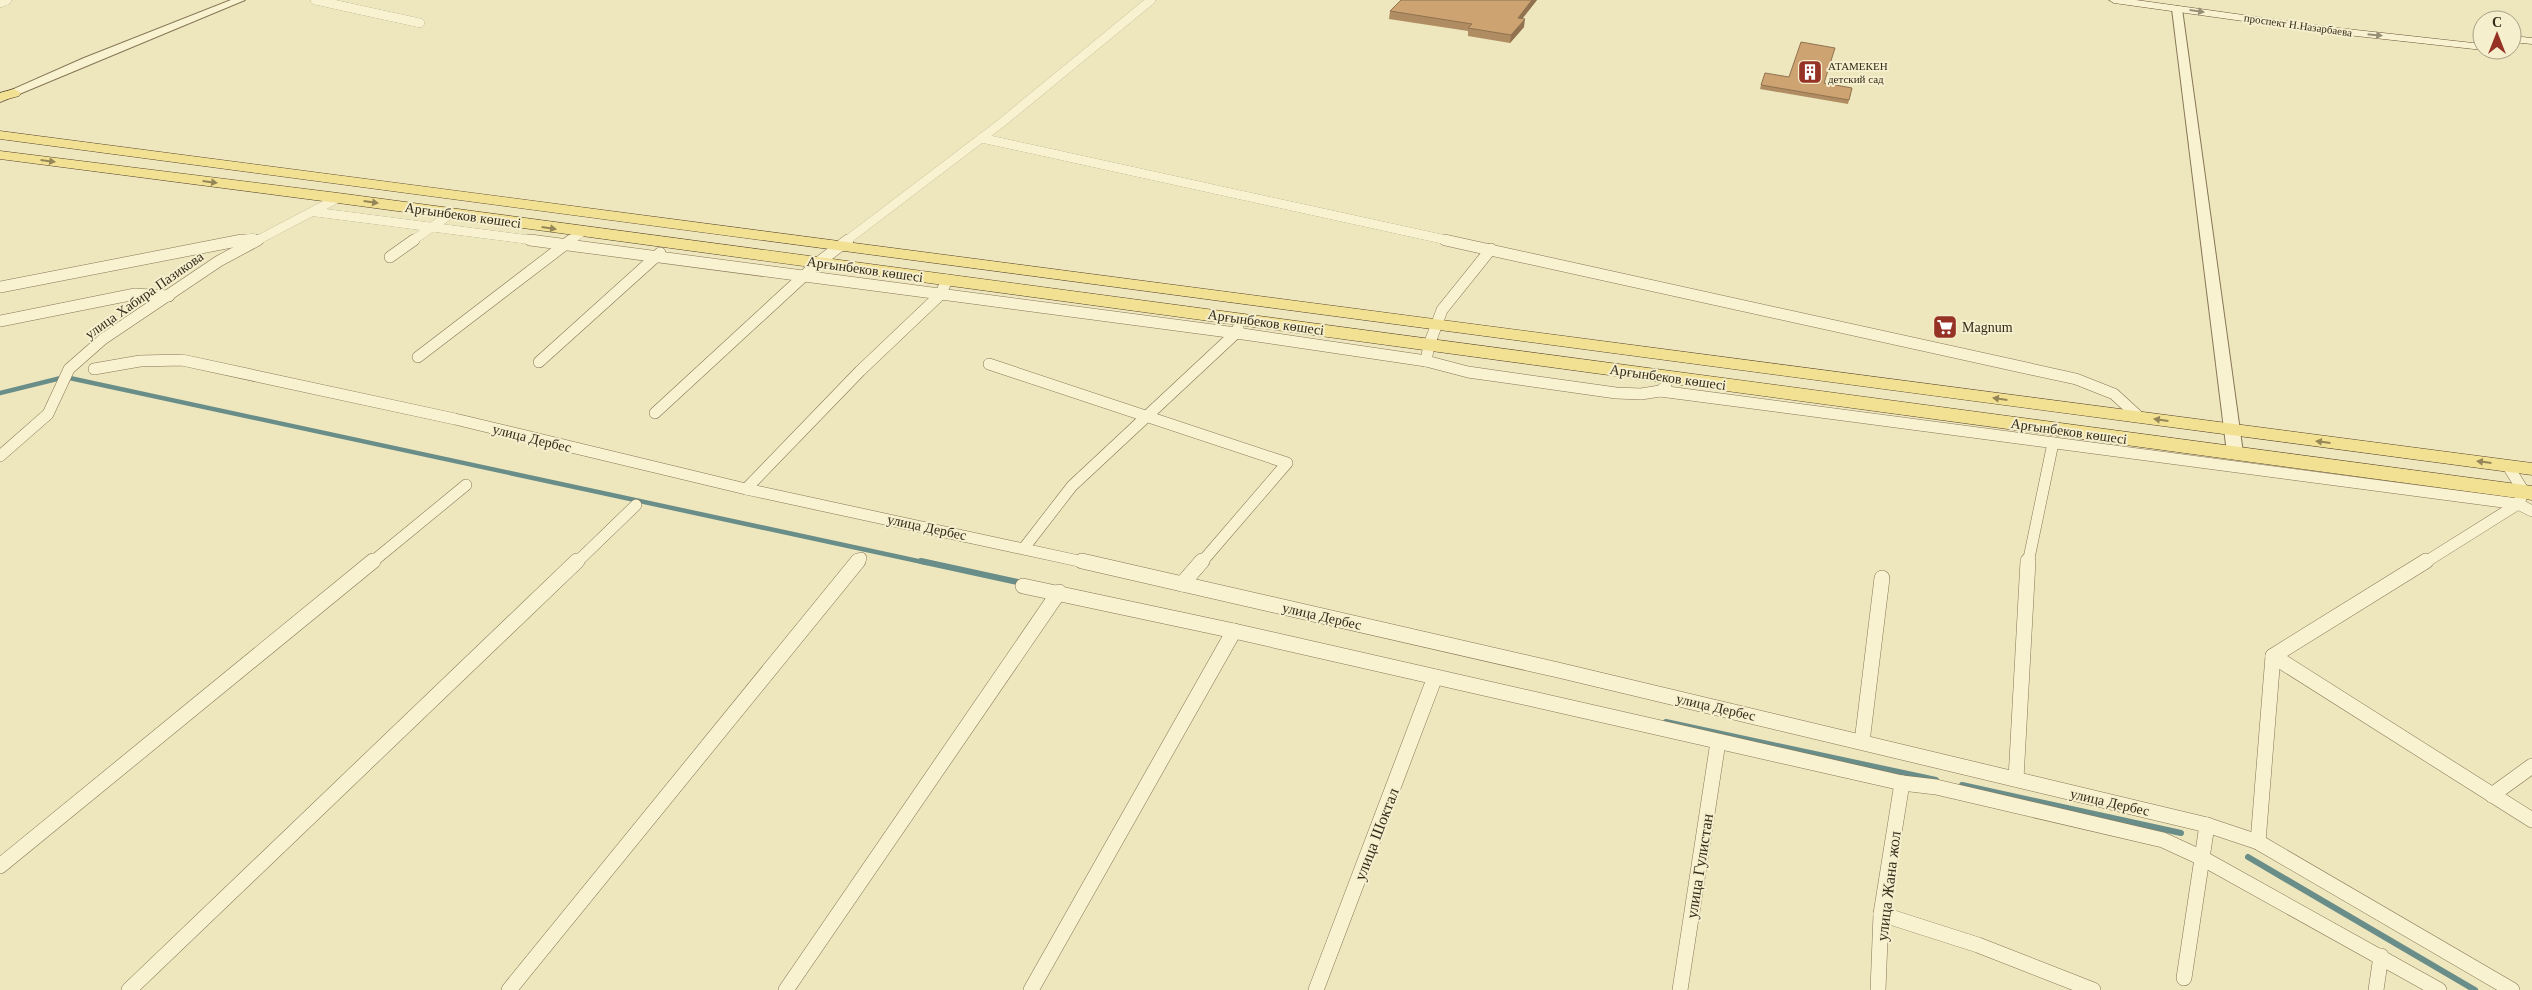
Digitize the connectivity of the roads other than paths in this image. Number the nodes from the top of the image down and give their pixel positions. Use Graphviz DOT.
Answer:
graph roads {
  1 [pos="7,0"];
  2 [pos="240,0"];
  3 [pos="315,0"];
  4 [pos="1151,0"];
  5 [pos="2114,0"];
  6 [pos="0,3"];
  7 [pos="2181,4"];
  8 [pos="420,23"];
  9 [pos="2472,35"];
  10 [pos="2472,46"];
  11 [pos="14,93"];
  12 [pos="0,98"];
  13 [pos="0,135"];
  14 [pos="981,138"];
  15 [pos="0,155"];
  16 [pos="338,198"];
  17 [pos="315,212"];
  18 [pos="452,213"];
  19 [pos="433,227"];
  20 [pos="582,232"];
  21 [pos="263,236"];
  22 [pos="671,243"];
  23 [pos="566,245"];
  24 [pos="840,246"];
  25 [pos="1491,249"];
  26 [pos="657,256"];
  27 [pos="390,257"];
  28 [pos="819,262"];
  29 [pos="804,276"];
  30 [pos="0,287"];
  31 [pos="944,287"];
  32 [pos="169,296"];
  33 [pos="0,322"];
  34 [pos="1437,324"];
  35 [pos="1238,326"];
  36 [pos="1427,353"];
  37 [pos="418,357"];
  38 [pos="539,362"];
  39 [pos="990,364"];
  40 [pos="94,369"];
  41 [pos="1676,378"];
  42 [pos="1660,391"];
  43 [pos="655,413"];
  44 [pos="1147,417"];
  45 [pos="2139,417"];
  46 [pos="2232,430"];
  47 [pos="2053,443"];
  48 [pos="2235,454"];
  49 [pos="0,456"];
  50 [pos="2508,466"];
  51 [pos="2532,469"];
  52 [pos="466,485"];
  53 [pos="746,490"];
  54 [pos="2525,497"];
  55 [pos="636,505"];
  56 [pos="2532,511"];
  57 [pos="1024,548"];
  58 [pos="861,558"];
  59 [pos="1882,578"];
  60 [pos="1182,584"];
  61 [pos="1023,586"];
  62 [pos="1059,592"];
  63 [pos="1234,631"];
  64 [pos="2273,656"];
  65 [pos="1436,677"];
  66 [pos="1718,742"];
  67 [pos="1862,742"];
  68 [pos="2532,766"];
  69 [pos="2016,780"];
  70 [pos="1902,783"];
  71 [pos="2492,795"];
  72 [pos="2532,820"];
  73 [pos="2207,825"];
  74 [pos="2258,842"];
  75 [pos="2202,858"];
  76 [pos="0,866"];
  77 [pos="1881,914"];
  78 [pos="2381,956"];
  79 [pos="2184,978"];
  80 [pos="129,990"];
  81 [pos="509,990"];
  82 [pos="786,990"];
  83 [pos="1031,990"];
  84 [pos="1316,990"];
  85 [pos="1680,990"];
  86 [pos="1878,990"];
  87 [pos="2093,990"];
  88 [pos="2376,990"];
  89 [pos="2439,990"];
  90 [pos="2512,990"];
  1 -- 6 [label="street"];
  2 -- 11 [label="street"];
  3 -- 8 [label="street"];
  4 -- 14 [label="street"];
  5 -- 7 [label="main road, проспект Н.Назарбаева"];
  7 -- 9 [label="main road, проспект Н.Назарбаева"];
  7 -- 10 [label="main road, проспект Н.Назарбаева, one-way"];
  7 -- 46 [label="street"];
  11 -- 12 [label="main road"];
  13 -- 24 [label="main road, Арғынбеков көшесі"];
  14 -- 24 [label="street"];
  14 -- 25 [label="street"];
  15 -- 16 [label="main road, Арғынбеков көшесі, one-way"];
  16 -- 17 [label="street, улица Хабира Пазикова"];
  16 -- 18 [label="main road, Арғынбеков көшесі, one-way"];
  17 -- 19 [label="street"];
  17 -- 21 [label="street, улица Хабира Пазикова"];
  18 -- 19 [label="street"];
  18 -- 20 [label="main road, Арғынбеков көшесі, one-way"];
  19 -- 23 [label="street"];
  19 -- 27 [label="street"];
  20 -- 22 [label="main road, Арғынбеков көшесі"];
  20 -- 23 [label="street"];
  21 -- 30 [label="street"];
  21 -- 32 [label="street, улица Хабира Пазикова"];
  22 -- 26 [label="street"];
  22 -- 28 [label="main road, Арғынбеков көшесі"];
  23 -- 26 [label="street"];
  23 -- 37 [label="street"];
  24 -- 28 [label="street"];
  24 -- 34 [label="main road, Арғынбеков көшесі"];
  25 -- 34 [label="street"];
  25 -- 45 [label="street"];
  26 -- 29 [label="street"];
  26 -- 38 [label="street"];
  28 -- 29 [label="street"];
  28 -- 31 [label="main road, Арғынбеков көшесі"];
  29 -- 31 [label="street"];
  29 -- 43 [label="street"];
  31 -- 35 [label="main road, Арғынбеков көшесі"];
  31 -- 53 [label="street"];
  32 -- 33 [label="street"];
  32 -- 49 [label="street, улица Хабира Пазикова"];
  34 -- 36 [label="street"];
  45 -- 34 [label="main road, Арғынбеков көшесі, one-way"];
  35 -- 36 [label="main road, Арғынбеков көшесі"];
  35 -- 44 [label="street"];
  36 -- 41 [label="main road, Арғынбеков көшесі"];
  36 -- 42 [label="street"];
  39 -- 44 [label="street"];
  40 -- 53 [label="street, улица Дербес"];
  41 -- 42 [label="street"];
  41 -- 48 [label="main road, Арғынбеков көшесі"];
  42 -- 47 [label="street"];
  44 -- 57 [label="street"];
  44 -- 60 [label="street"];
  46 -- 45 [label="main road, Арғынбеков көшесі, one-way"];
  46 -- 48 [label="street"];
  50 -- 46 [label="main road, Арғынбеков көшесі, one-way"];
  47 -- 54 [label="street"];
  47 -- 69 [label="street"];
  48 -- 54 [label="main road, Арғынбеков көшесі"];
  50 -- 51 [label="main road, Арғынбеков көшесі"];
  50 -- 54 [label="street"];
  52 -- 76 [label="street"];
  53 -- 57 [label="street, улица Дербес"];
  54 -- 56 [label="street"];
  54 -- 64 [label="street"];
  55 -- 80 [label="street"];
  57 -- 60 [label="street, улица Дербес"];
  58 -- 81 [label="street"];
  59 -- 67 [label="street"];
  60 -- 67 [label="street, улица Дербес"];
  61 -- 62 [label="street, улица Дербес"];
  62 -- 63 [label="street, улица Дербес"];
  62 -- 82 [label="street"];
  63 -- 65 [label="street, улица Дербес"];
  63 -- 83 [label="street"];
  64 -- 71 [label="street"];
  64 -- 74 [label="street"];
  65 -- 66 [label="street, улица Дербес"];
  65 -- 84 [label="street, улица Шоктал"];
  66 -- 70 [label="street, улица Дербес"];
  66 -- 85 [label="street, улица Гулистан"];
  67 -- 69 [label="street, улица Дербес"];
  68 -- 71 [label="street"];
  69 -- 73 [label="street, улица Дербес"];
  70 -- 75 [label="street, улица Дербес"];
  70 -- 77 [label="street, улица Жана жол"];
  71 -- 72 [label="street"];
  73 -- 74 [label="street, улица Дербес"];
  73 -- 75 [label="street"];
  74 -- 90 [label="street, улица Дербес"];
  75 -- 78 [label="street, улица Дербес"];
  75 -- 79 [label="street"];
  77 -- 86 [label="street, улица Жана жол"];
  77 -- 87 [label="street"];
  78 -- 88 [label="street"];
  78 -- 89 [label="street, улица Дербес"];
}
